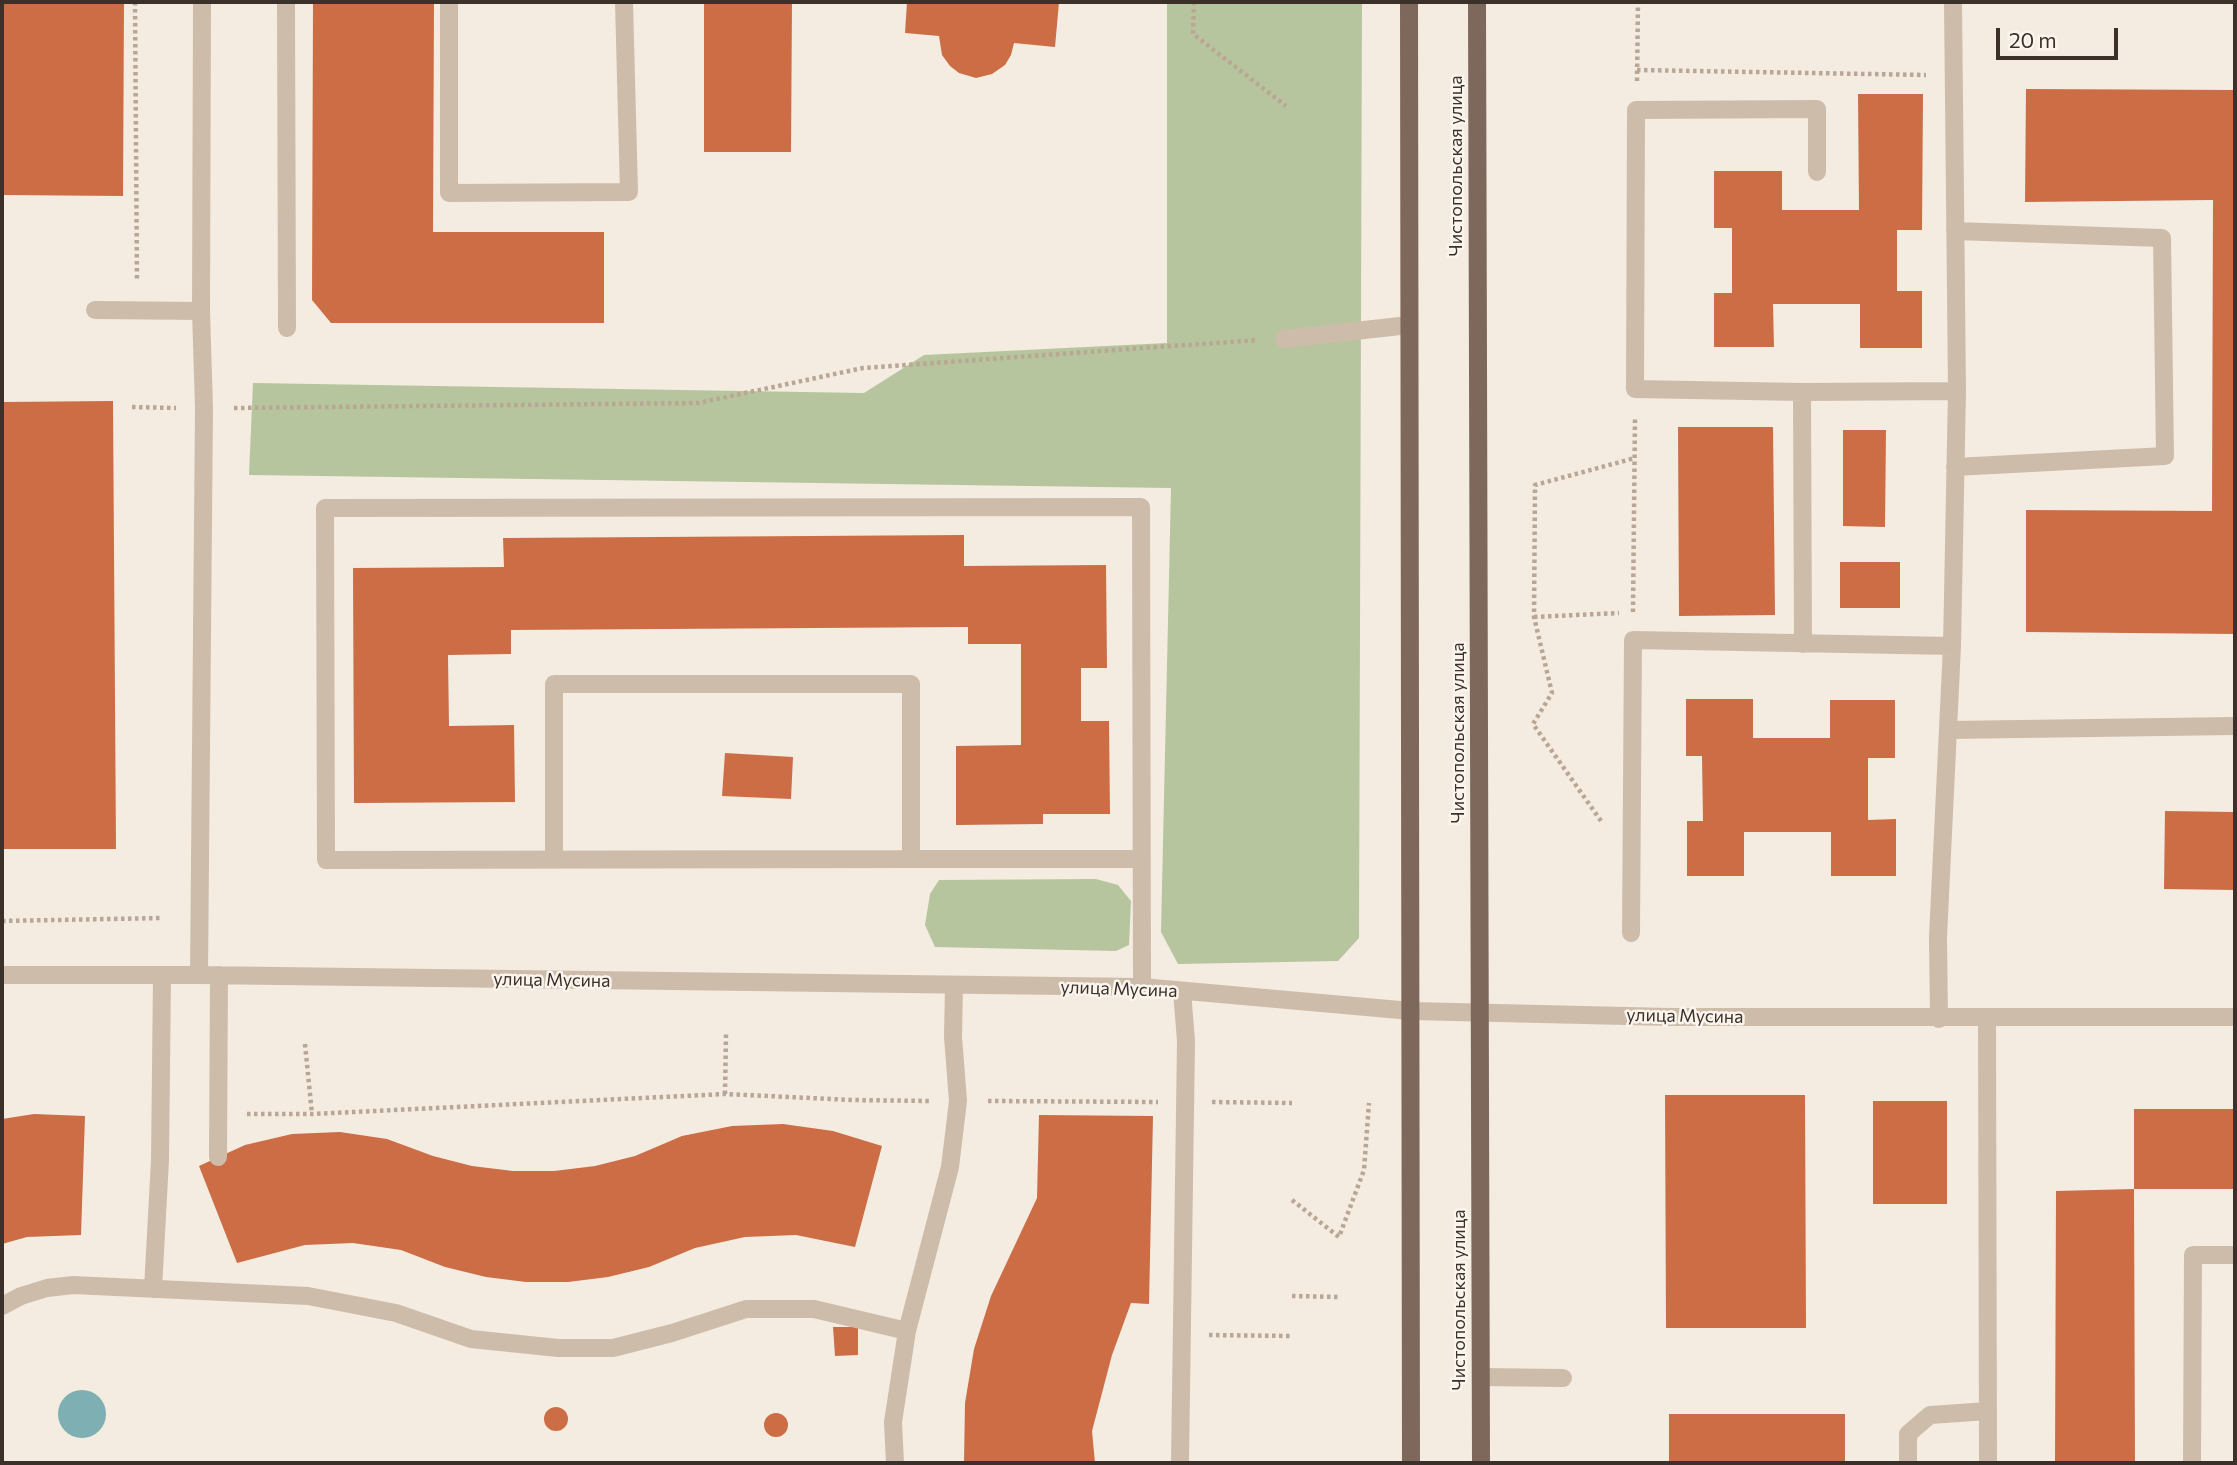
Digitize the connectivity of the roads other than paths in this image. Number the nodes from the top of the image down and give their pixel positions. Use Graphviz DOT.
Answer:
graph roads {
  1 [pos="202,2"];
  2 [pos="286,2"];
  3 [pos="449,2"];
  4 [pos="624,2"];
  5 [pos="1409,2"];
  6 [pos="1477,2"];
  7 [pos="1953,2"];
  8 [pos="1817,172"];
  9 [pos="1955,231"];
  10 [pos="95,310"];
  11 [pos="201,311"];
  12 [pos="1409,325"];
  13 [pos="287,328"];
  14 [pos="1284,339"];
  15 [pos="1957,391"];
  16 [pos="1802,392"];
  17 [pos="1955,467"];
  18 [pos="1802,644"];
  19 [pos="1952,646"];
  20 [pos="2235,726"];
  21 [pos="1949,730"];
  22 [pos="911,859"];
  23 [pos="1141,859"];
  24 [pos="554,860"];
  25 [pos="1631,933"];
  26 [pos="2,975"];
  27 [pos="162,975"];
  28 [pos="199,975"];
  29 [pos="219,975"];
  30 [pos="954,985"];
  31 [pos="1142,987"];
  32 [pos="1182,991"];
  33 [pos="1411,1011"];
  34 [pos="1479,1012"];
  35 [pos="2235,1017"];
  36 [pos="1987,1018"];
  37 [pos="1939,1019"];
  38 [pos="218,1157"];
  39 [pos="2235,1255"];
  40 [pos="153,1289"];
  41 [pos="2,1306"];
  42 [pos="907,1331"];
  43 [pos="1480,1377"];
  44 [pos="1563,1378"];
  45 [pos="1988,1410"];
  46 [pos="895,1463"];
  47 [pos="1180,1463"];
  48 [pos="1411,1463"];
  49 [pos="1481,1463"];
  50 [pos="1908,1463"];
  51 [pos="1988,1463"];
  52 [pos="2192,1463"];
  1 -- 11 [label="street"];
  2 -- 13 [label="street"];
  3 -- 4 [label="street"];
  5 -- 12 [label="main road"];
  6 -- 34 [label="main road, Чистопольская улица"];
  7 -- 9 [label="street"];
  8 -- 16 [label="street"];
  9 -- 15 [label="street"];
  9 -- 17 [label="street"];
  10 -- 11 [label="street"];
  11 -- 28 [label="street"];
  12 -- 14 [label="street"];
  12 -- 33 [label="main road"];
  15 -- 16 [label="street"];
  15 -- 17 [label="street"];
  16 -- 18 [label="street"];
  17 -- 19 [label="street"];
  18 -- 19 [label="street"];
  18 -- 25 [label="street"];
  19 -- 21 [label="street"];
  20 -- 21 [label="street"];
  21 -- 37 [label="street"];
  22 -- 23 [label="street"];
  22 -- 24 [label="street"];
  22 -- 24 [label="street"];
  23 -- 24 [label="street"];
  23 -- 31 [label="street"];
  26 -- 27 [label="street, улица Мусина"];
  27 -- 28 [label="street, улица Мусина"];
  27 -- 40 [label="street"];
  28 -- 29 [label="street, улица Мусина"];
  29 -- 30 [label="street, улица Мусина"];
  29 -- 38 [label="street"];
  30 -- 31 [label="street, улица Мусина"];
  30 -- 42 [label="street"];
  31 -- 32 [label="street, улица Мусина"];
  32 -- 33 [label="street, улица Мусина"];
  32 -- 47 [label="street"];
  33 -- 34 [label="street, улица Мусина"];
  33 -- 48 [label="main road"];
  34 -- 37 [label="street, улица Мусина"];
  34 -- 43 [label="main road, Чистопольская улица"];
  35 -- 36 [label="street, улица Мусина"];
  36 -- 37 [label="street, улица Мусина"];
  36 -- 45 [label="street"];
  39 -- 52 [label="street"];
  40 -- 41 [label="street"];
  40 -- 42 [label="street"];
  42 -- 46 [label="street"];
  43 -- 44 [label="street"];
  43 -- 49 [label="main road, Чистопольская улица"];
  45 -- 50 [label="street"];
  45 -- 51 [label="street"];
}
